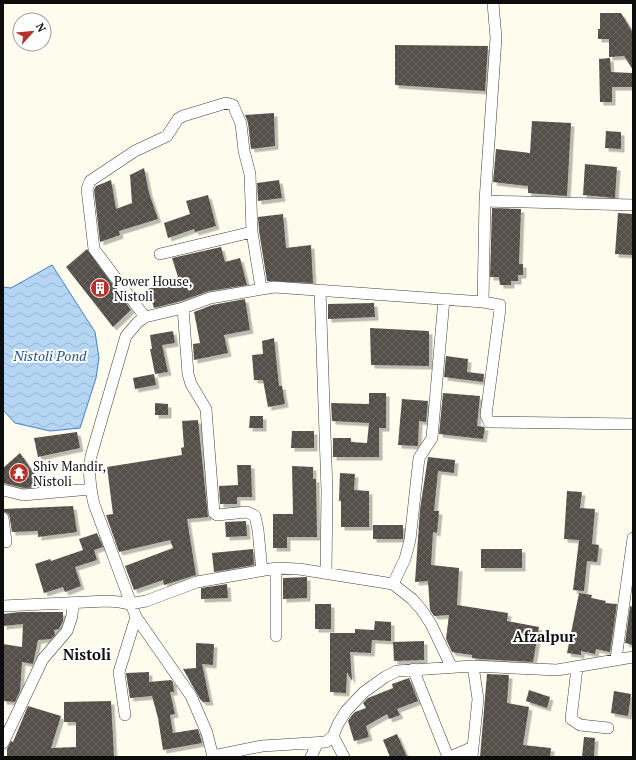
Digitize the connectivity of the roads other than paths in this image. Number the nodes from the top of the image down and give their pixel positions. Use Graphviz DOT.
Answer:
graph roads {
  1 [pos="494,3"];
  2 [pos="485,201"];
  3 [pos="633,205"];
  4 [pos="252,232"];
  5 [pos="160,254"];
  6 [pos="261,288"];
  7 [pos="320,290"];
  8 [pos="444,299"];
  9 [pos="483,302"];
  10 [pos="183,308"];
  11 [pos="145,318"];
  12 [pos="633,424"];
  13 [pos="91,489"];
  14 [pos="3,490"];
  15 [pos="3,518"];
  16 [pos="5,537"];
  17 [pos="633,538"];
  18 [pos="276,568"];
  19 [pos="262,571"];
  20 [pos="326,573"];
  21 [pos="393,584"];
  22 [pos="73,604"];
  23 [pos="130,604"];
  24 [pos="3,606"];
  25 [pos="136,617"];
  26 [pos="276,636"];
  27 [pos="633,657"];
  28 [pos="616,659"];
  29 [pos="451,666"];
  30 [pos="473,666"];
  31 [pos="577,668"];
  32 [pos="413,669"];
  33 [pos="125,715"];
  34 [pos="608,728"];
  35 [pos="5,732"];
  36 [pos="333,736"];
  37 [pos="3,743"];
  38 [pos="317,744"];
  39 [pos="473,752"];
  40 [pos="213,757"];
  41 [pos="311,757"];
  42 [pos="344,757"];
  43 [pos="449,757"];
  1 -- 2 [label="street"];
  2 -- 3 [label="street"];
  2 -- 9 [label="street"];
  4 -- 5 [label="street"];
  4 -- 6 [label="street"];
  4 -- 11 [label="street"];
  6 -- 7 [label="street"];
  6 -- 10 [label="street"];
  7 -- 8 [label="street"];
  7 -- 20 [label="street"];
  8 -- 9 [label="street"];
  8 -- 21 [label="street"];
  9 -- 12 [label="street"];
  10 -- 11 [label="street"];
  10 -- 19 [label="street"];
  11 -- 13 [label="street"];
  13 -- 14 [label="street"];
  13 -- 23 [label="street"];
  15 -- 16 [label="street"];
  17 -- 28 [label="street"];
  18 -- 19 [label="street"];
  18 -- 20 [label="street"];
  18 -- 26 [label="street"];
  19 -- 23 [label="street"];
  20 -- 21 [label="street"];
  21 -- 29 [label="street"];
  22 -- 23 [label="street"];
  22 -- 24 [label="street"];
  22 -- 35 [label="street"];
  23 -- 25 [label="street"];
  25 -- 33 [label="street"];
  25 -- 40 [label="street"];
  27 -- 28 [label="street"];
  28 -- 31 [label="street"];
  29 -- 30 [label="street"];
  29 -- 32 [label="street"];
  30 -- 31 [label="street"];
  30 -- 39 [label="street"];
  31 -- 34 [label="street"];
  32 -- 36 [label="street"];
  32 -- 43 [label="street"];
  35 -- 37 [label="street"];
  36 -- 38 [label="street"];
  36 -- 42 [label="street"];
  38 -- 40 [label="street"];
  38 -- 41 [label="street"];
  39 -- 43 [label="street"];
}
